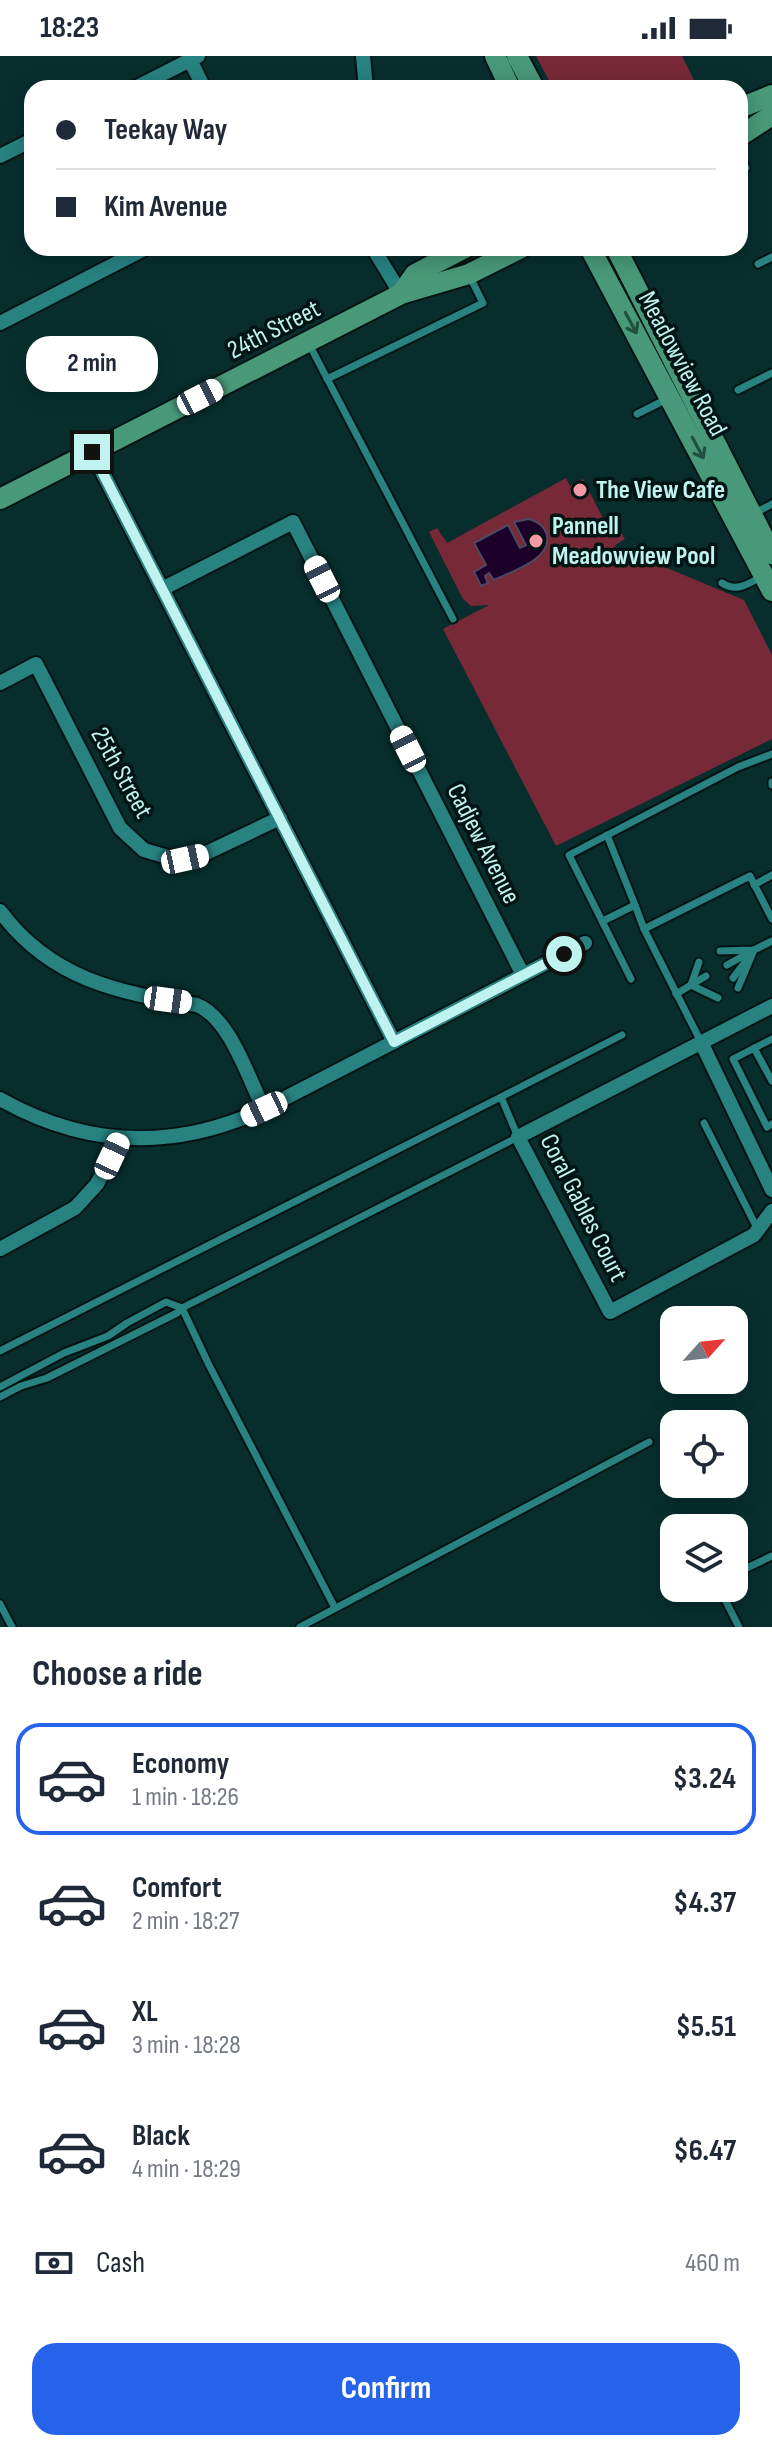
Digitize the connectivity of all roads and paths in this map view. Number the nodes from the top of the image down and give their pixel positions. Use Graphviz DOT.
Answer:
graph roads {
  1 [pos="363,56"];
  2 [pos="495,56"];
  3 [pos="517,56"];
  4 [pos="194,58"];
  5 [pos="151,80"];
  6 [pos="201,80"];
  7 [pos="365,80"];
  8 [pos="506,80"];
  9 [pos="530,80"];
  10 [pos="772,95"];
  11 [pos="748,105"];
  12 [pos="772,115"];
  13 [pos="748,131"];
  14 [pos="24,144"];
  15 [pos="0,156"];
  16 [pos="130,256"];
  17 [pos="378,256"];
  18 [pos="450,256"];
  19 [pos="505,256"];
  20 [pos="594,256"];
  21 [pos="620,256"];
  22 [pos="772,257"];
  23 [pos="758,264"];
  24 [pos="469,274"];
  25 [pos="401,294"];
  26 [pos="0,323"];
  27 [pos="308,342"];
  28 [pos="772,373"];
  29 [pos="327,379"];
  30 [pos="738,390"];
  31 [pos="671,396"];
  32 [pos="637,414"];
  33 [pos="92,452"];
  34 [pos="0,499"];
  35 [pos="772,504"];
  36 [pos="761,524"];
  37 [pos="772,554"];
  38 [pos="722,583"];
  39 [pos="768,583"];
  40 [pos="162,589"];
  41 [pos="453,619"];
  42 [pos="0,683"];
  43 [pos="772,754"];
  44 [pos="280,818"];
  45 [pos="607,835"];
  46 [pos="772,875"];
  47 [pos="754,885"];
  48 [pos="635,905"];
  49 [pos="0,911"];
  50 [pos="770,915"];
  51 [pos="603,921"];
  52 [pos="644,929"];
  53 [pos="772,941"];
  54 [pos="585,943"];
  55 [pos="754,950"];
  56 [pos="720,951"];
  57 [pos="699,962"];
  58 [pos="727,965"];
  59 [pos="523,975"];
  60 [pos="706,976"];
  61 [pos="733,978"];
  62 [pos="631,979"];
  63 [pos="691,985"];
  64 [pos="738,988"];
  65 [pos="713,989"];
  66 [pos="676,994"];
  67 [pos="718,998"];
  68 [pos="772,1006"];
  69 [pos="622,1035"];
  70 [pos="772,1039"];
  71 [pos="394,1042"];
  72 [pos="701,1042"];
  73 [pos="754,1048"];
  74 [pos="772,1081"];
  75 [pos="501,1097"];
  76 [pos="0,1099"];
  77 [pos="264,1109"];
  78 [pos="704,1123"];
  79 [pos="772,1124"];
  80 [pos="518,1137"];
  81 [pos="120,1138"];
  82 [pos="772,1190"];
  83 [pos="772,1211"];
  84 [pos="758,1230"];
  85 [pos="0,1249"];
  86 [pos="182,1308"];
  87 [pos="0,1351"];
  88 [pos="0,1387"];
  89 [pos="0,1397"];
  90 [pos="649,1442"];
  91 [pos="772,1556"];
  92 [pos="748,1567"];
  93 [pos="726,1602"];
  94 [pos="0,1604"];
  95 [pos="335,1608"];
  96 [pos="12,1627"];
  97 [pos="300,1627"];
  98 [pos="739,1627"];
  1 -- 7 [label="street"];
  2 -- 8 [label="main road"];
  3 -- 9 [label="main road"];
  4 -- 5 [label="street"];
  4 -- 6 [label="street"];
  10 -- 11 [label="main road"];
  12 -- 13 [label="main road"];
  14 -- 15 [label="street"];
  16 -- 26 [label="street"];
  17 -- 25 [label="street"];
  18 -- 25 [label="main road, 24th Street"];
  19 -- 24 [label="main road, 24th Street"];
  20 -- 31 [label="main road, Meadowview Road, one-way"];
  21 -- 36 [label="main road, Meadowview Road"];
  22 -- 23 [label="lane"];
  24 -- 25 [label="main road, 24th Street"];
  24 -- 29 [label="lane"];
  25 -- 27 [label="main road, 24th Street"];
  27 -- 29 [label="lane"];
  27 -- 33 [label="main road, 24th Street"];
  28 -- 30 [label="lane"];
  29 -- 41 [label="lane"];
  31 -- 32 [label="lane"];
  31 -- 39 [label="main road, Meadowview Road, one-way"];
  33 -- 34 [label="main road, 24th Street"];
  33 -- 40 [label="street"];
  35 -- 36 [label="lane"];
  36 -- 37 [label="main road, Meadowview Road"];
  38 -- 39 [label="lane"];
  40 -- 44 [label="street"];
  40 -- 59 [label="street, Cadjew Avenue"];
  42 -- 44 [label="street, 25th Street"];
  43 -- 45 [label="lane"];
  44 -- 71 [label="street"];
  45 -- 48 [label="lane"];
  45 -- 51 [label="lane"];
  46 -- 47 [label="lane"];
  47 -- 50 [label="lane"];
  47 -- 52 [label="lane"];
  48 -- 51 [label="lane"];
  48 -- 52 [label="lane"];
  49 -- 77 [label="street"];
  51 -- 62 [label="lane"];
  52 -- 66 [label="lane"];
  53 -- 55 [label="lane"];
  54 -- 59 [label="street"];
  55 -- 56 [label="lane"];
  55 -- 58 [label="lane"];
  55 -- 61 [label="lane"];
  55 -- 64 [label="lane"];
  57 -- 63 [label="lane"];
  59 -- 71 [label="street"];
  60 -- 63 [label="lane"];
  63 -- 65 [label="lane"];
  63 -- 66 [label="lane"];
  63 -- 67 [label="lane"];
  66 -- 72 [label="lane"];
  68 -- 72 [label="street, Coral Gables Court"];
  69 -- 75 [label="lane"];
  70 -- 73 [label="lane"];
  71 -- 77 [label="street"];
  72 -- 80 [label="street, Coral Gables Court"];
  72 -- 82 [label="street"];
  73 -- 74 [label="lane"];
  73 -- 79 [label="lane"];
  75 -- 80 [label="lane"];
  75 -- 87 [label="lane"];
  76 -- 81 [label="street"];
  77 -- 81 [label="street"];
  78 -- 84 [label="lane"];
  80 -- 84 [label="street, Coral Gables Court"];
  80 -- 86 [label="lane"];
  81 -- 85 [label="street"];
  83 -- 84 [label="street, Coral Gables Court"];
  86 -- 88 [label="lane"];
  86 -- 89 [label="lane"];
  86 -- 95 [label="lane"];
  90 -- 95 [label="lane"];
  91 -- 92 [label="lane"];
  93 -- 98 [label="lane"];
  94 -- 96 [label="lane"];
  95 -- 97 [label="lane"];
}
